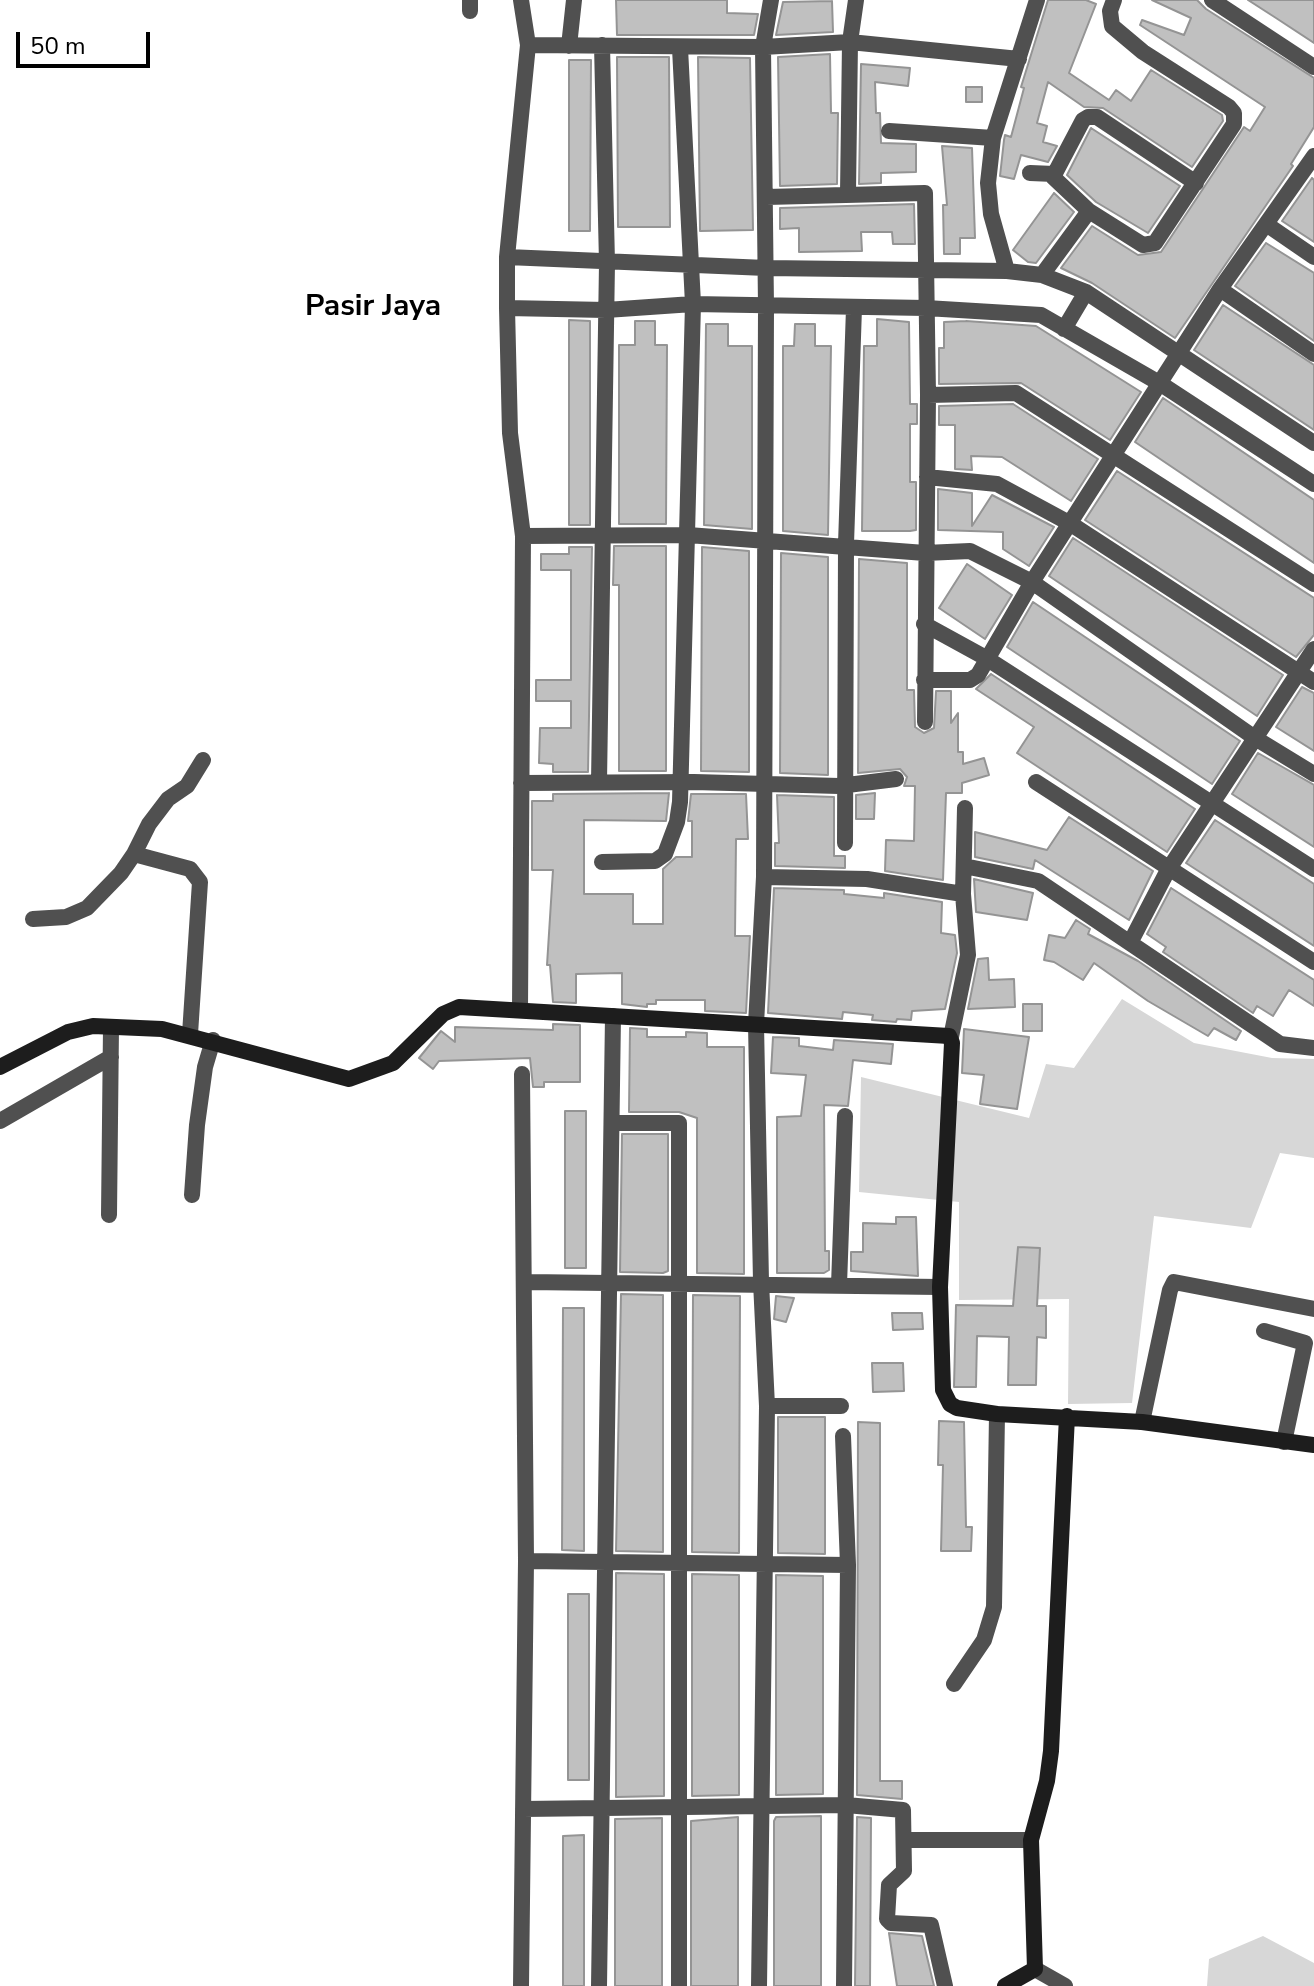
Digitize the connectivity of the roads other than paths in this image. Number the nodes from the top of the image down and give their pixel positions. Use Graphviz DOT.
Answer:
graph roads {
  1 [pos="521,0"];
  2 [pos="574,0"];
  3 [pos="771,0"];
  4 [pos="856,0"];
  5 [pos="1037,0"];
  6 [pos="1114,0"];
  7 [pos="1212,0"];
  8 [pos="850,42"];
  9 [pos="528,45"];
  10 [pos="602,45"];
  11 [pos="569,46"];
  12 [pos="763,47"];
  13 [pos="680,48"];
  14 [pos="1019,59"];
  15 [pos="1314,67"];
  16 [pos="889,131"];
  17 [pos="993,138"];
  18 [pos="1313,158"];
  19 [pos="1030,173"];
  20 [pos="1054,174"];
  21 [pos="1196,183"];
  22 [pos="848,193"];
  23 [pos="766,197"];
  24 [pos="1089,211"];
  25 [pos="1266,224"];
  26 [pos="507,257"];
  27 [pos="1314,257"];
  28 [pos="607,263"];
  29 [pos="690,265"];
  30 [pos="766,268"];
  31 [pos="924,270"];
  32 [pos="1007,271"];
  33 [pos="1042,275"];
  34 [pos="1220,289"];
  35 [pos="1086,293"];
  36 [pos="693,304"];
  37 [pos="766,307"];
  38 [pos="507,308"];
  39 [pos="854,308"];
  40 [pos="926,308"];
  41 [pos="606,310"];
  42 [pos="1065,327"];
  43 [pos="1314,354"];
  44 [pos="1178,355"];
  45 [pos="1161,384"];
  46 [pos="928,395"];
  47 [pos="1314,443"];
  48 [pos="1115,455"];
  49 [pos="927,477"];
  50 [pos="1314,484"];
  51 [pos="1071,524"];
  52 [pos="688,535"];
  53 [pos="523,536"];
  54 [pos="602,537"];
  55 [pos="764,538"];
  56 [pos="846,544"];
  57 [pos="925,553"];
  58 [pos="1032,582"];
  59 [pos="1314,584"];
  60 [pos="924,624"];
  61 [pos="1314,649"];
  62 [pos="986,658"];
  63 [pos="1298,672"];
  64 [pos="924,680"];
  65 [pos="1314,682"];
  66 [pos="925,722"];
  67 [pos="1255,738"];
  68 [pos="203,760"];
  69 [pos="1314,774"];
  70 [pos="896,779"];
  71 [pos="599,782"];
  72 [pos="681,782"];
  73 [pos="1036,782"];
  74 [pos="521,783"];
  75 [pos="843,784"];
  76 [pos="763,785"];
  77 [pos="1212,805"];
  78 [pos="965,808"];
  79 [pos="845,843"];
  80 [pos="134,854"];
  81 [pos="602,862"];
  82 [pos="964,866"];
  83 [pos="1314,869"];
  84 [pos="1168,870"];
  85 [pos="764,877"];
  86 [pos="963,894"];
  87 [pos="33,919"];
  88 [pos="1130,943"];
  89 [pos="1314,962"];
  90 [pos="520,1009"];
  91 [pos="613,1016"];
  92 [pos="756,1024"];
  93 [pos="111,1027"];
  94 [pos="190,1034"];
  95 [pos="951,1037"];
  96 [pos="213,1040"];
  97 [pos="1314,1048"];
  98 [pos="111,1057"];
  99 [pos="0,1067"];
  100 [pos="522,1074"];
  101 [pos="845,1116"];
  102 [pos="0,1121"];
  103 [pos="612,1123"];
  104 [pos="192,1195"];
  105 [pos="109,1215"];
  106 [pos="609,1281"];
  107 [pos="526,1282"];
  108 [pos="761,1282"];
  109 [pos="680,1283"];
  110 [pos="839,1285"];
  111 [pos="940,1287"];
  112 [pos="1314,1309"];
  113 [pos="1264,1331"];
  114 [pos="767,1406"];
  115 [pos="841,1406"];
  116 [pos="997,1414"];
  117 [pos="1067,1416"];
  118 [pos="1142,1422"];
  119 [pos="843,1436"];
  120 [pos="1284,1442"];
  121 [pos="1314,1445"];
  122 [pos="526,1561"];
  123 [pos="680,1562"];
  124 [pos="605,1563"];
  125 [pos="765,1563"];
  126 [pos="848,1565"];
  127 [pos="954,1684"];
  128 [pos="846,1805"];
  129 [pos="762,1806"];
  130 [pos="601,1807"];
  131 [pos="679,1808"];
  132 [pos="523,1809"];
  133 [pos="905,1840"];
  134 [pos="1031,1840"];
  135 [pos="1035,1969"];
  136 [pos="521,1986"];
  137 [pos="599,1986"];
  138 [pos="679,1986"];
  139 [pos="759,1986"];
  140 [pos="844,1986"];
  141 [pos="945,1986"];
  142 [pos="1005,1986"];
  143 [pos="1065,1986"];
  1 -- 9 [label="street"];
  2 -- 11 [label="street"];
  3 -- 12 [label="street"];
  4 -- 8 [label="street"];
  5 -- 14 [label="street"];
  6 -- 21 [label="street"];
  7 -- 15 [label="street"];
  8 -- 12 [label="street"];
  8 -- 14 [label="street"];
  8 -- 22 [label="street"];
  9 -- 11 [label="street"];
  9 -- 26 [label="street"];
  10 -- 11 [label="street"];
  10 -- 13 [label="street"];
  10 -- 28 [label="street"];
  12 -- 13 [label="street"];
  12 -- 23 [label="street"];
  13 -- 29 [label="street"];
  14 -- 17 [label="street"];
  16 -- 17 [label="street"];
  17 -- 32 [label="street"];
  18 -- 25 [label="street"];
  19 -- 20 [label="street"];
  20 -- 21 [label="street"];
  20 -- 24 [label="street"];
  21 -- 24 [label="street"];
  22 -- 23 [label="street"];
  22 -- 31 [label="street"];
  23 -- 30 [label="street"];
  24 -- 33 [label="street"];
  25 -- 27 [label="street"];
  25 -- 34 [label="street"];
  26 -- 28 [label="street"];
  26 -- 38 [label="street"];
  28 -- 29 [label="street"];
  28 -- 41 [label="street"];
  29 -- 30 [label="street"];
  29 -- 36 [label="street"];
  30 -- 31 [label="street"];
  30 -- 37 [label="street"];
  31 -- 32 [label="street"];
  31 -- 40 [label="street"];
  32 -- 33 [label="street"];
  33 -- 35 [label="street"];
  34 -- 43 [label="street"];
  34 -- 44 [label="street"];
  35 -- 42 [label="street"];
  35 -- 44 [label="street"];
  36 -- 37 [label="street"];
  36 -- 41 [label="street"];
  36 -- 52 [label="street"];
  37 -- 39 [label="street"];
  37 -- 55 [label="street"];
  38 -- 41 [label="street"];
  38 -- 53 [label="street"];
  39 -- 40 [label="street"];
  39 -- 56 [label="street"];
  40 -- 42 [label="street"];
  40 -- 46 [label="street"];
  41 -- 54 [label="street"];
  42 -- 45 [label="street"];
  44 -- 45 [label="street"];
  44 -- 47 [label="street"];
  45 -- 48 [label="street"];
  45 -- 50 [label="street"];
  46 -- 48 [label="street"];
  46 -- 49 [label="street"];
  48 -- 51 [label="street"];
  48 -- 59 [label="street"];
  49 -- 51 [label="street"];
  49 -- 57 [label="street"];
  51 -- 58 [label="street"];
  51 -- 63 [label="street"];
  52 -- 54 [label="street"];
  52 -- 55 [label="street"];
  52 -- 72 [label="street"];
  53 -- 54 [label="street"];
  53 -- 74 [label="street"];
  54 -- 71 [label="street"];
  55 -- 56 [label="street"];
  55 -- 76 [label="street"];
  56 -- 57 [label="street"];
  56 -- 75 [label="street"];
  57 -- 58 [label="street"];
  57 -- 60 [label="street"];
  58 -- 62 [label="street"];
  58 -- 67 [label="street"];
  60 -- 62 [label="street"];
  60 -- 64 [label="street"];
  61 -- 63 [label="street"];
  62 -- 64 [label="street"];
  62 -- 77 [label="street"];
  63 -- 65 [label="street"];
  63 -- 67 [label="street"];
  64 -- 66 [label="street"];
  67 -- 69 [label="street"];
  67 -- 77 [label="street"];
  68 -- 80 [label="street"];
  70 -- 75 [label="street"];
  71 -- 72 [label="street"];
  71 -- 74 [label="street"];
  72 -- 76 [label="street"];
  72 -- 81 [label="street"];
  73 -- 84 [label="street"];
  74 -- 90 [label="street"];
  75 -- 76 [label="street"];
  75 -- 79 [label="street"];
  76 -- 85 [label="street"];
  77 -- 83 [label="street"];
  77 -- 84 [label="street"];
  78 -- 82 [label="street"];
  80 -- 87 [label="street"];
  80 -- 94 [label="street"];
  82 -- 86 [label="street"];
  82 -- 88 [label="street"];
  84 -- 88 [label="street"];
  84 -- 89 [label="street"];
  85 -- 86 [label="street"];
  85 -- 92 [label="street"];
  86 -- 95 [label="street"];
  88 -- 97 [label="street"];
  90 -- 91 [label="street"];
  90 -- 96 [label="street"];
  91 -- 92 [label="street"];
  91 -- 103 [label="street"];
  92 -- 95 [label="street"];
  92 -- 108 [label="street"];
  93 -- 94 [label="street"];
  93 -- 98 [label="street"];
  93 -- 99 [label="street"];
  94 -- 96 [label="street"];
  95 -- 111 [label="street"];
  96 -- 104 [label="street"];
  98 -- 102 [label="street"];
  98 -- 105 [label="street"];
  100 -- 107 [label="street"];
  101 -- 110 [label="street"];
  103 -- 106 [label="street"];
  103 -- 109 [label="street"];
  106 -- 107 [label="street"];
  106 -- 109 [label="street"];
  106 -- 124 [label="street"];
  107 -- 122 [label="street"];
  108 -- 109 [label="street"];
  108 -- 110 [label="street"];
  108 -- 114 [label="street"];
  109 -- 123 [label="street"];
  110 -- 111 [label="street"];
  111 -- 116 [label="street"];
  112 -- 118 [label="street"];
  113 -- 120 [label="street"];
  114 -- 115 [label="street"];
  114 -- 125 [label="street"];
  116 -- 117 [label="street"];
  116 -- 127 [label="street"];
  117 -- 118 [label="street"];
  117 -- 134 [label="street"];
  118 -- 120 [label="street"];
  119 -- 126 [label="street"];
  120 -- 121 [label="street"];
  122 -- 124 [label="street"];
  122 -- 132 [label="street"];
  123 -- 124 [label="street"];
  123 -- 125 [label="street"];
  123 -- 131 [label="street"];
  124 -- 130 [label="street"];
  125 -- 126 [label="street"];
  125 -- 129 [label="street"];
  126 -- 128 [label="street"];
  128 -- 129 [label="street"];
  128 -- 133 [label="street"];
  128 -- 140 [label="street"];
  129 -- 131 [label="street"];
  129 -- 139 [label="street"];
  130 -- 131 [label="street"];
  130 -- 132 [label="street"];
  130 -- 137 [label="street"];
  131 -- 138 [label="street"];
  132 -- 136 [label="street"];
  133 -- 134 [label="street"];
  133 -- 141 [label="street"];
  134 -- 135 [label="street"];
  135 -- 142 [label="street"];
  135 -- 143 [label="street"];
}
